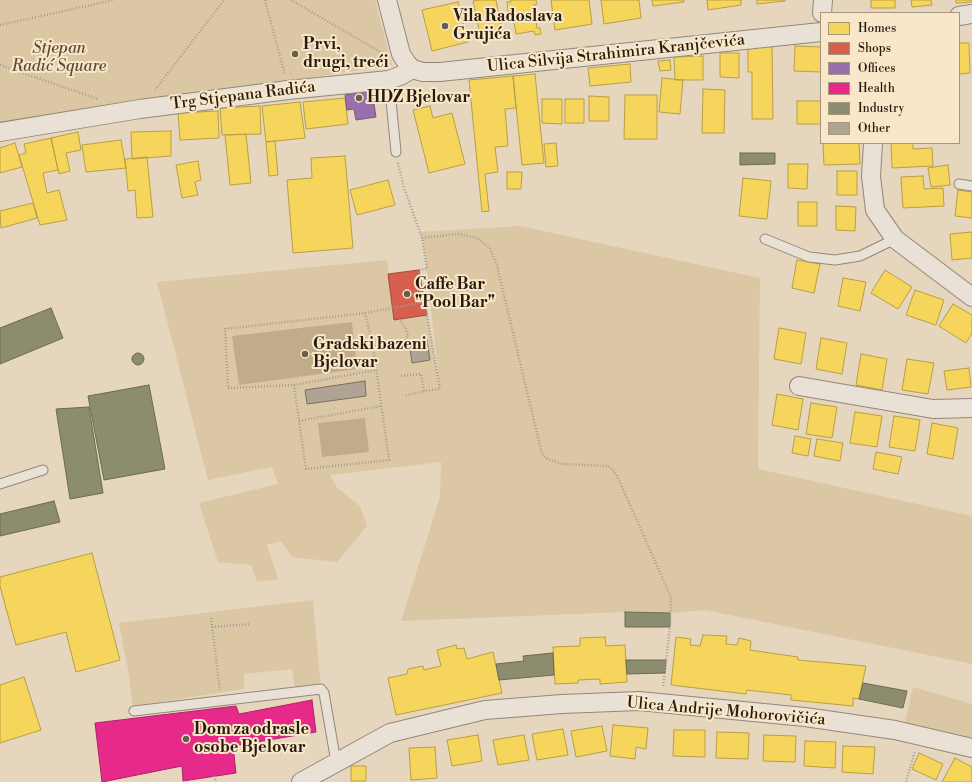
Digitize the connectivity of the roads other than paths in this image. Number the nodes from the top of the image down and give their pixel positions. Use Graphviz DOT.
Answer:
graph roads {
  1 [pos="387,0"];
  2 [pos="823,0"];
  3 [pos="822,12"];
  4 [pos="972,14"];
  5 [pos="960,16"];
  6 [pos="820,32"];
  7 [pos="412,69"];
  8 [pos="389,80"];
  9 [pos="0,132"];
  10 [pos="873,144"];
  11 [pos="396,152"];
  12 [pos="959,184"];
  13 [pos="972,186"];
  14 [pos="765,239"];
  15 [pos="896,239"];
  16 [pos="972,297"];
  17 [pos="799,386"];
  18 [pos="972,408"];
  19 [pos="43,470"];
  20 [pos="0,484"];
  21 [pos="134,711"];
  22 [pos="972,748"];
  23 [pos="336,762"];
  24 [pos="301,782"];
  1 -- 7 [label="street"];
  2 -- 3 [label="street"];
  4 -- 5 [label="street"];
  6 -- 7 [label="street, Ulica Silvija Strahimira Kranjčevića"];
  7 -- 8 [label="street, Trg Stjepana Radića"];
  8 -- 9 [label="street, Trg Stjepana Radića"];
  8 -- 11 [label="lane"];
  10 -- 15 [label="street"];
  12 -- 13 [label="lane"];
  14 -- 15 [label="lane"];
  15 -- 16 [label="street"];
  17 -- 18 [label="street"];
  19 -- 20 [label="lane"];
  21 -- 23 [label="lane"];
  22 -- 23 [label="street, Ulica Andrije Mohorovičića"];
  23 -- 24 [label="street, Ulica Andrije Mohorovičića"];
}
